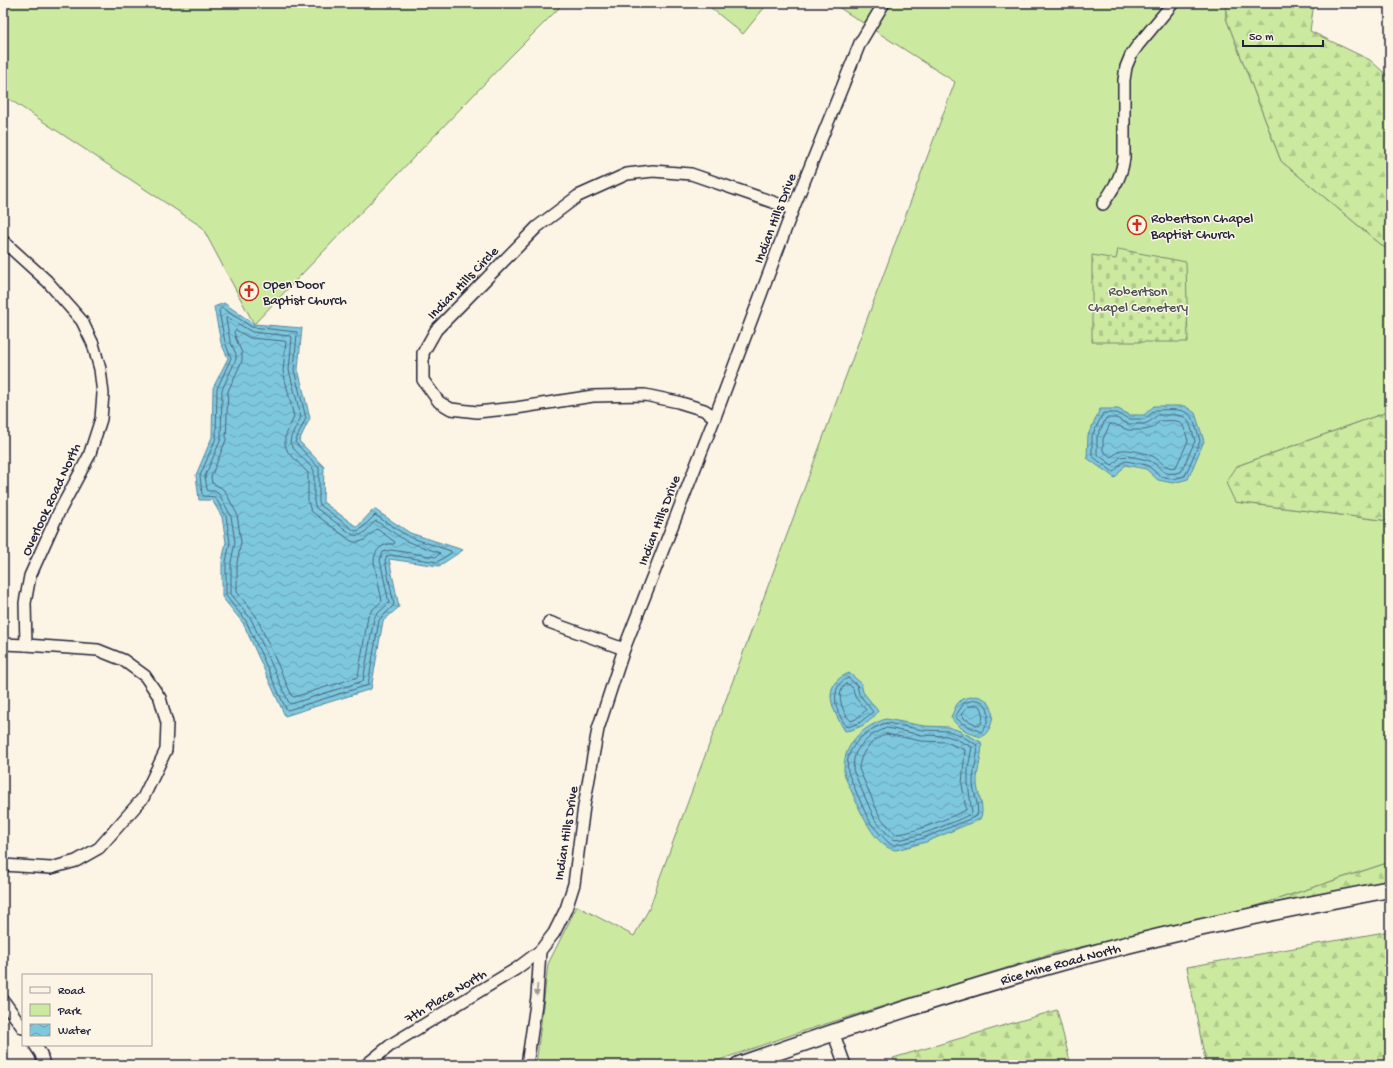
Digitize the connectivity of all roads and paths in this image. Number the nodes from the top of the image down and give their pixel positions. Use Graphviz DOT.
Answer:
graph roads {
  1 [pos="884,3"];
  2 [pos="1173,3"];
  3 [pos="1103,204"];
  4 [pos="793,209"];
  5 [pos="3,241"];
  6 [pos="715,417"];
  7 [pos="550,622"];
  8 [pos="3,644"];
  9 [pos="26,645"];
  10 [pos="624,649"];
  11 [pos="3,865"];
  12 [pos="1390,889"];
  13 [pos="540,951"];
  14 [pos="3,1000"];
  15 [pos="22,1027"];
  16 [pos="833,1032"];
  17 [pos="36,1046"];
  18 [pos="44,1065"];
  19 [pos="366,1065"];
  20 [pos="527,1065"];
  21 [pos="739,1065"];
  22 [pos="845,1065"];
  1 -- 4 [label="street, Indian Hills Drive"];
  2 -- 3 [label="street"];
  4 -- 6 [label="street, Indian Hills Drive"];
  4 -- 6 [label="street, Indian Hills Circle"];
  5 -- 9 [label="street, Overlook Road North"];
  6 -- 10 [label="street, Indian Hills Drive"];
  7 -- 10 [label="street"];
  8 -- 9 [label="street"];
  9 -- 11 [label="street"];
  10 -- 13 [label="street, Indian Hills Drive"];
  12 -- 16 [label="main road, Rice Mine Road North"];
  13 -- 19 [label="street, 7th Place North"];
  13 -- 20 [label="street, one-way"];
  14 -- 15 [label="street"];
  16 -- 21 [label="main road, Rice Mine Road North"];
  16 -- 22 [label="street"];
  17 -- 18 [label="street"];
}
